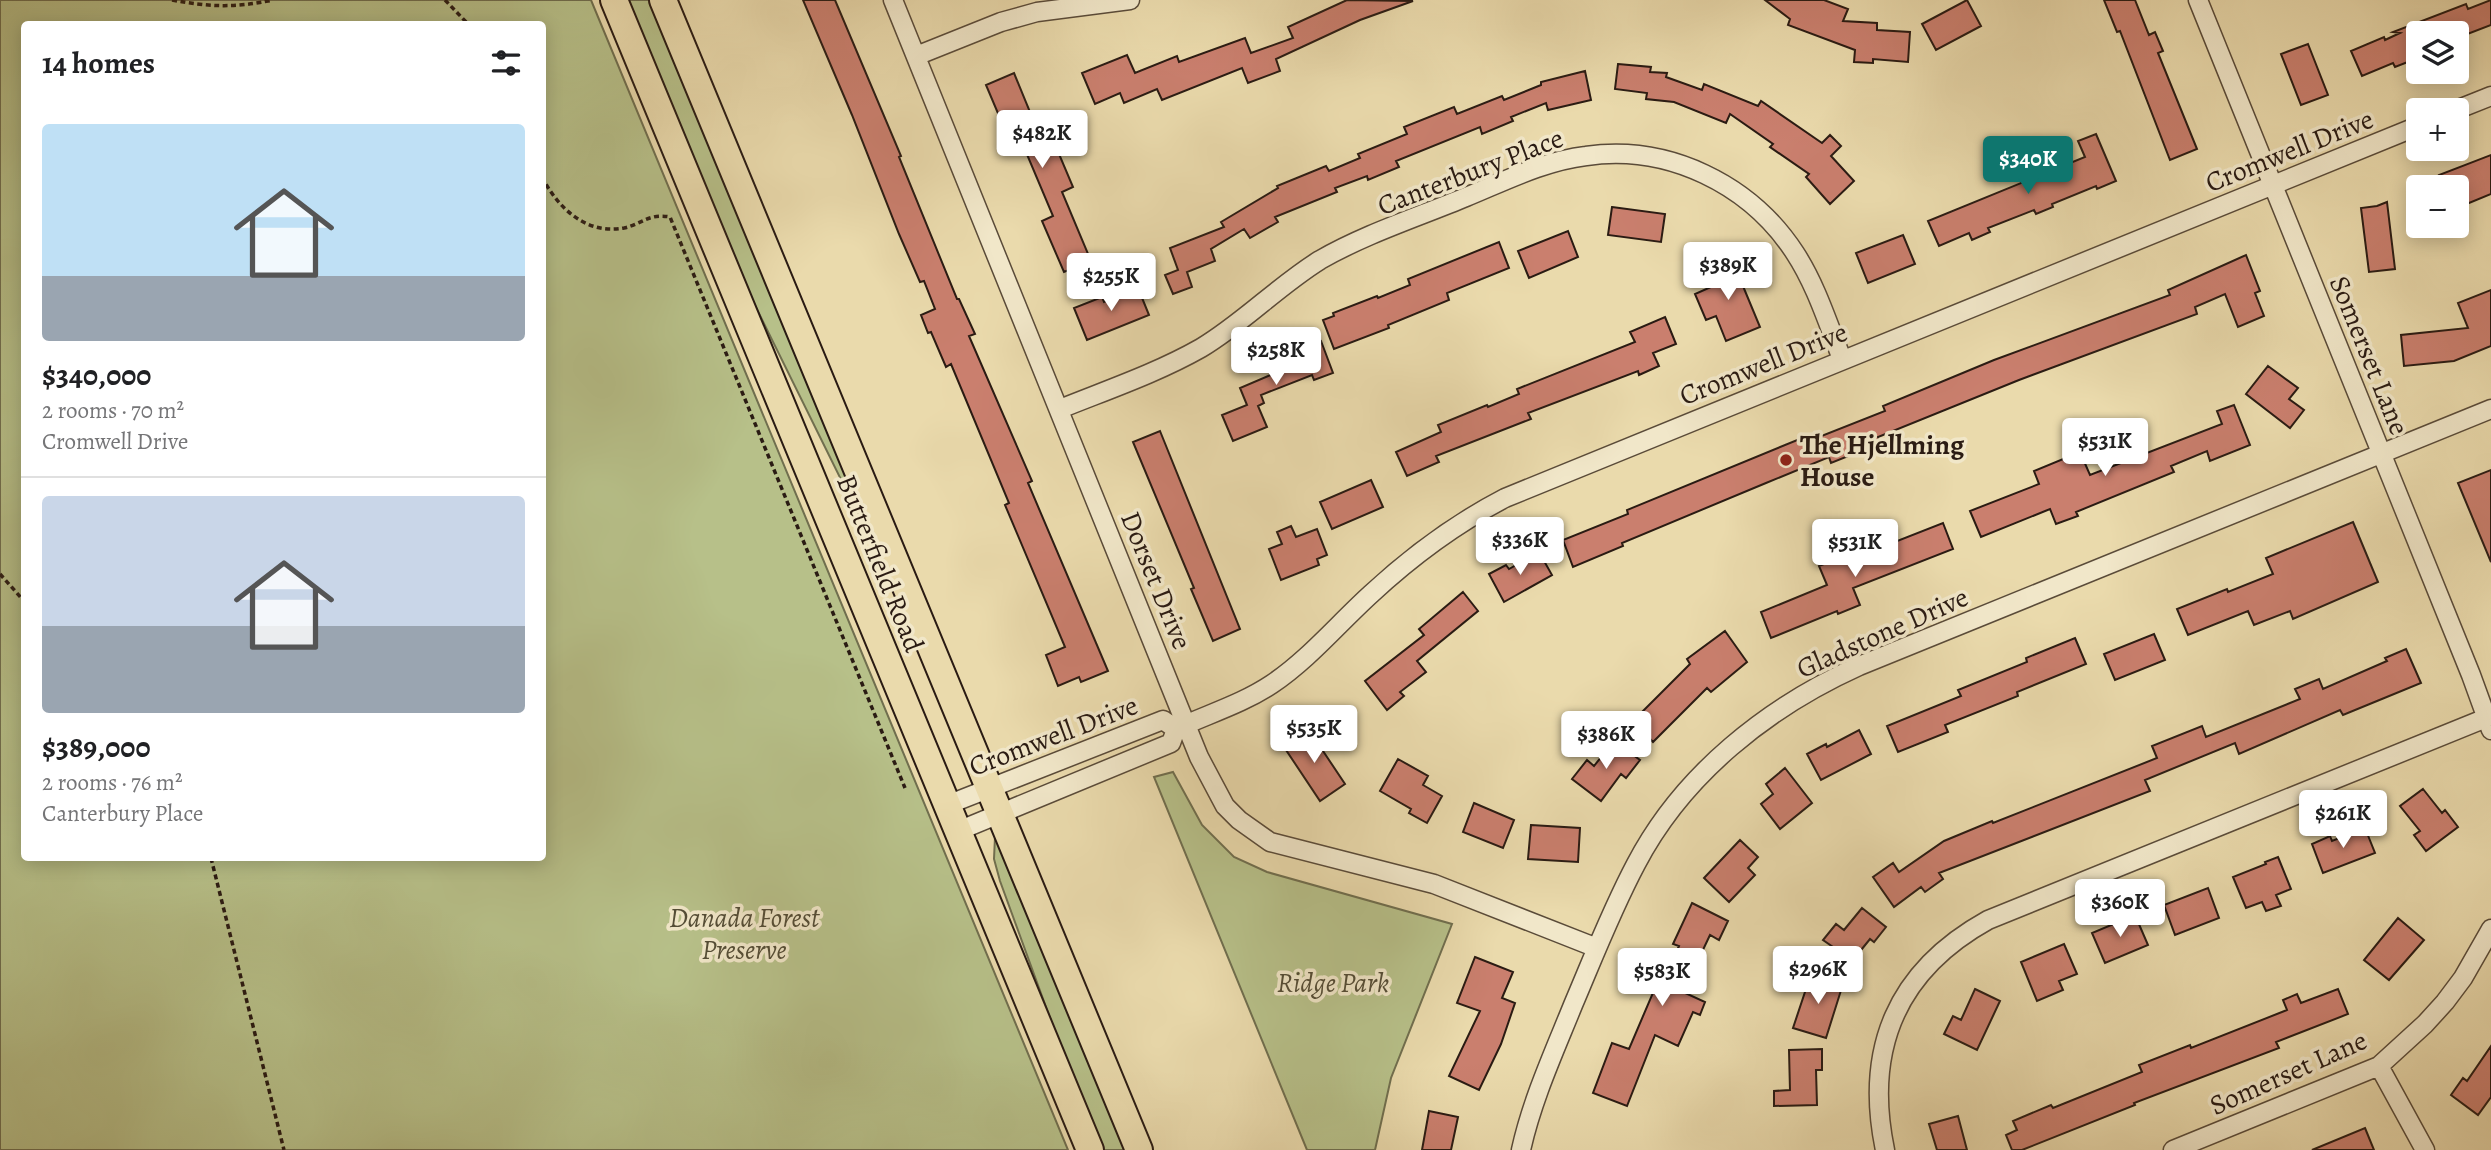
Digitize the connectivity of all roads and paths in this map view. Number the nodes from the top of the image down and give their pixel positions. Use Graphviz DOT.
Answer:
graph roads {
  1 [pos="172,0"];
  2 [pos="273,0"];
  3 [pos="445,0"];
  4 [pos="614,0"];
  5 [pos="663,0"];
  6 [pos="893,0"];
  7 [pos="1130,0"];
  8 [pos="2197,0"];
  9 [pos="465,21"];
  10 [pos="916,56"];
  11 [pos="2491,96"];
  12 [pos="2469,105"];
  13 [pos="2406,130"];
  14 [pos="546,183"];
  15 [pos="2272,185"];
  16 [pos="1842,359"];
  17 [pos="1060,409"];
  18 [pos="2491,409"];
  19 [pos="2382,453"];
  20 [pos="0,574"];
  21 [pos="21,598"];
  22 [pos="2489,721"];
  23 [pos="1181,726"];
  24 [pos="905,788"];
  25 [pos="990,788"];
  26 [pos="947,805"];
  27 [pos="1001,814"];
  28 [pos="958,831"];
  29 [pos="212,861"];
  30 [pos="2491,929"];
  31 [pos="1597,948"];
  32 [pos="2379,1066"];
  33 [pos="284,1150"];
  34 [pos="1090,1150"];
  35 [pos="1139,1150"];
  36 [pos="1521,1150"];
  37 [pos="1885,1150"];
  38 [pos="2173,1150"];
  39 [pos="2425,1150"];
  1 -- 2 [label="path"];
  3 -- 9 [label="path"];
  4 -- 26 [label="main road, Butterfield Road"];
  5 -- 25 [label="main road, Butterfield Road"];
  6 -- 10 [label="street, Dorset Drive"];
  7 -- 10 [label="street"];
  8 -- 15 [label="street, Somerset Lane"];
  10 -- 17 [label="street, Dorset Drive"];
  11 -- 12 [label="street"];
  13 -- 15 [label="street, Cromwell Drive"];
  14 -- 24 [label="path"];
  15 -- 16 [label="street, Cromwell Drive"];
  15 -- 19 [label="street, Somerset Lane"];
  16 -- 17 [label="street, Canterbury Place"];
  16 -- 23 [label="street, Cromwell Drive"];
  17 -- 23 [label="street, Dorset Drive"];
  18 -- 19 [label="street, Gladstone Drive"];
  19 -- 22 [label="street, Somerset Lane"];
  19 -- 31 [label="street, Gladstone Drive"];
  20 -- 21 [label="path"];
  22 -- 37 [label="street"];
  23 -- 25 [label="street, Cromwell Drive"];
  23 -- 27 [label="street, Cromwell Drive"];
  23 -- 31 [label="street, Dorset Drive"];
  25 -- 26 [label="street, Cromwell Drive"];
  25 -- 27 [label="main road, Butterfield Road"];
  26 -- 28 [label="main road, Butterfield Road"];
  27 -- 28 [label="street, Cromwell Drive"];
  27 -- 35 [label="main road, Butterfield Road"];
  28 -- 34 [label="main road, Butterfield Road"];
  29 -- 33 [label="path"];
  30 -- 32 [label="street, Somerset Lane"];
  31 -- 36 [label="street, Gladstone Drive"];
  32 -- 38 [label="street, Somerset Lane"];
  32 -- 39 [label="street"];
}
